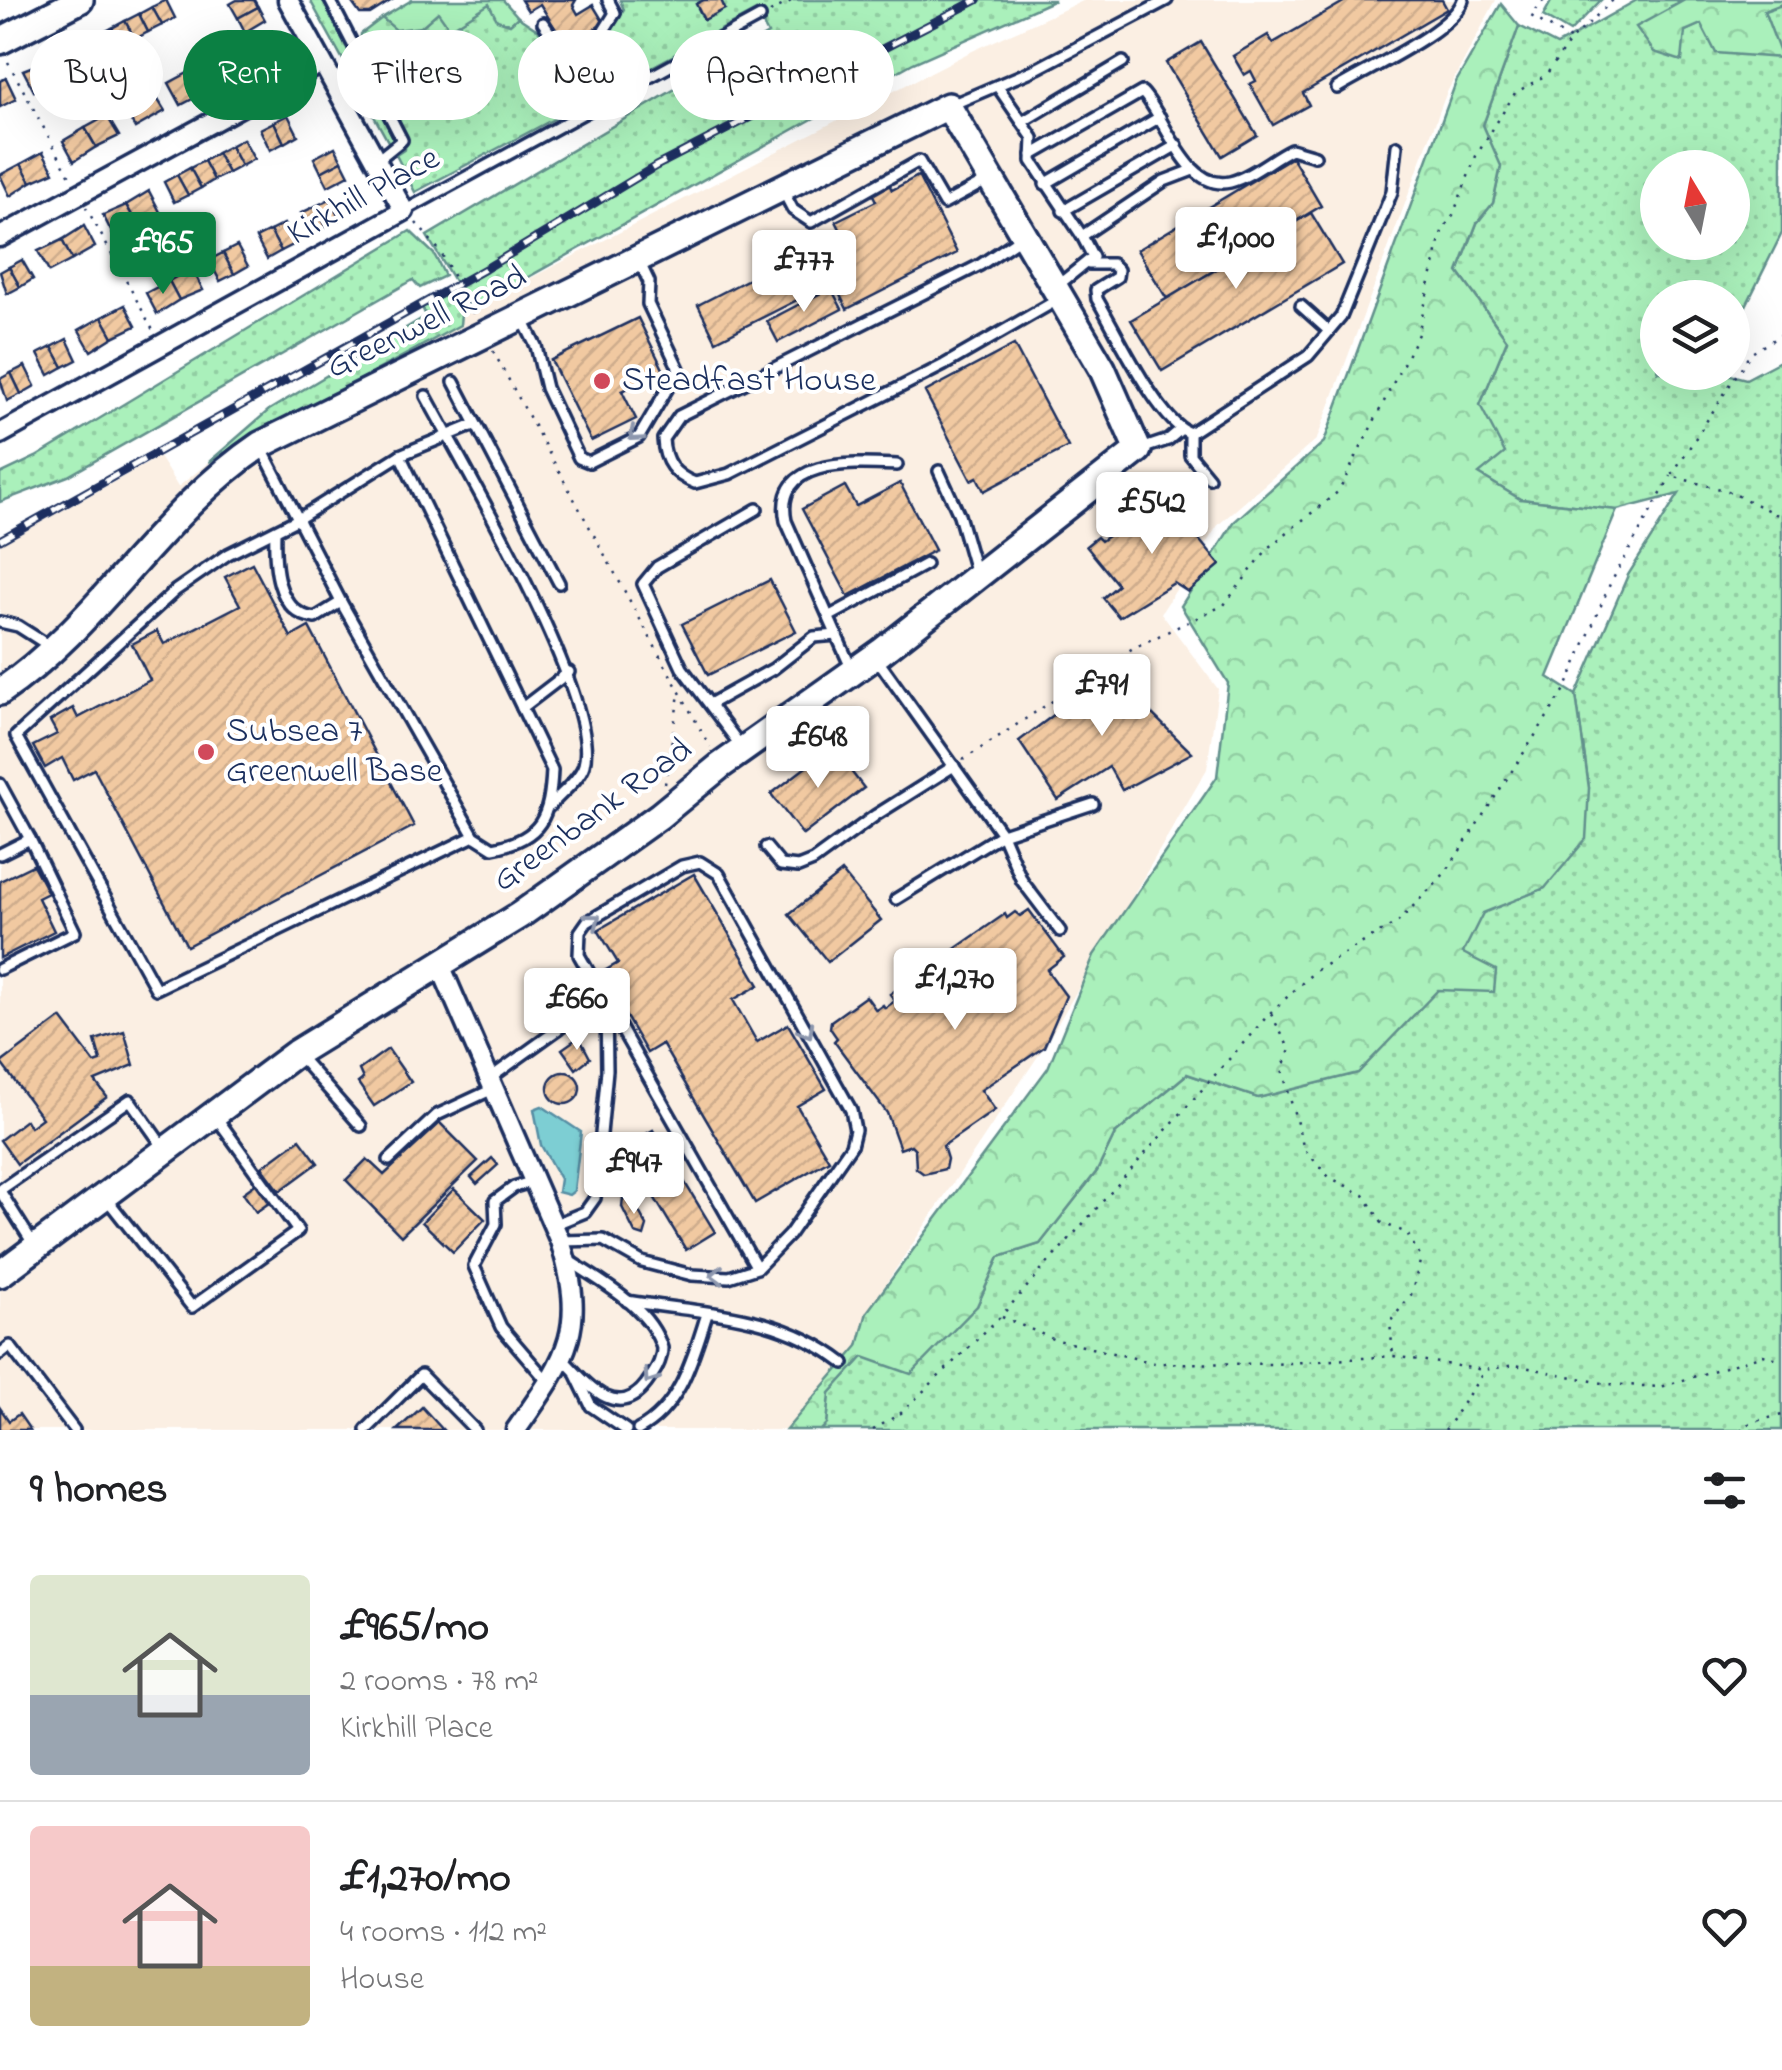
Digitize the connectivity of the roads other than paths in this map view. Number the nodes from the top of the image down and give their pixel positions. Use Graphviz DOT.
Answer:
graph roads {
  1 [pos="80,0"];
  2 [pos="288,0"];
  3 [pos="330,0"];
  4 [pos="608,0"];
  5 [pos="1167,0"];
  6 [pos="1463,0"];
  7 [pos="760,17"];
  8 [pos="543,23"];
  9 [pos="548,30"];
  10 [pos="604,30"];
  11 [pos="0,41"];
  12 [pos="1124,62"];
  13 [pos="321,63"];
  14 [pos="650,78"];
  15 [pos="998,87"];
  16 [pos="1337,88"];
  17 [pos="948,106"];
  18 [pos="1160,117"];
  19 [pos="575,120"];
  20 [pos="1022,122"];
  21 [pos="1176,144"];
  22 [pos="1397,146"];
  23 [pos="1032,156"];
  24 [pos="1315,156"];
  25 [pos="376,161"];
  26 [pos="1193,170"];
  27 [pos="990,178"];
  28 [pos="1045,184"];
  29 [pos="781,188"];
  30 [pos="404,211"];
  31 [pos="1063,211"];
  32 [pos="1024,236"];
  33 [pos="1082,236"];
  34 [pos="0,237"];
  35 [pos="638,259"];
  36 [pos="1089,264"];
  37 [pos="1058,293"];
  38 [pos="1301,306"];
  39 [pos="521,316"];
  40 [pos="1328,331"];
  41 [pos="454,382"];
  42 [pos="426,396"];
  43 [pos="474,425"];
  44 [pos="1185,432"];
  45 [pos="0,434"];
  46 [pos="447,436"];
  47 [pos="260,445"];
  48 [pos="1138,450"];
  49 [pos="400,454"];
  50 [pos="896,465"];
  51 [pos="938,471"];
  52 [pos="1209,478"];
  53 [pos="757,509"];
  54 [pos="298,519"];
  55 [pos="275,531"];
  56 [pos="926,564"];
  57 [pos="978,577"];
  58 [pos="558,583"];
  59 [pos="341,602"];
  60 [pos="830,616"];
  61 [pos="0,622"];
  62 [pos="836,635"];
  63 [pos="57,651"];
  64 [pos="876,656"];
  65 [pos="570,672"];
  66 [pos="853,672"];
  67 [pos="0,692"];
  68 [pos="710,704"];
  69 [pos="522,708"];
  70 [pos="744,750"];
  71 [pos="954,766"];
  72 [pos="0,784"];
  73 [pos="1093,804"];
  74 [pos="550,806"];
  75 [pos="1002,834"];
  76 [pos="474,836"];
  77 [pos="30,839"];
  78 [pos="766,847"];
  79 [pos="0,854"];
  80 [pos="896,899"];
  81 [pos="1060,931"];
  82 [pos="440,965"];
  83 [pos="0,968"];
  84 [pos="604,1000"];
  85 [pos="296,1053"];
  86 [pos="491,1084"];
  87 [pos="214,1114"];
  88 [pos="362,1126"];
  89 [pos="166,1150"];
  90 [pos="388,1160"];
  91 [pos="534,1182"];
  92 [pos="0,1190"];
  93 [pos="104,1196"];
  94 [pos="559,1241"];
  95 [pos="36,1247"];
  96 [pos="757,1268"];
  97 [pos="0,1274"];
  98 [pos="624,1300"];
  99 [pos="707,1314"];
  100 [pos="0,1354"];
  101 [pos="844,1363"];
  102 [pos="569,1365"];
  103 [pos="549,1383"];
  104 [pos="74,1430"];
  105 [pos="366,1430"];
  106 [pos="476,1430"];
  107 [pos="516,1430"];
  108 [pos="626,1430"];
  109 [pos="638,1430"];
  1 -- 11 [label="street"];
  2 -- 13 [label="street"];
  3 -- 25 [label="lane"];
  4 -- 10 [label="lane"];
  5 -- 15 [label="lane"];
  6 -- 16 [label="lane"];
  7 -- 14 [label="lane, Kirkhill Place"];
  8 -- 9 [label="lane"];
  12 -- 20 [label="lane"];
  13 -- 25 [label="street"];
  13 -- 34 [label="street"];
  15 -- 17 [label="lane"];
  15 -- 20 [label="lane"];
  17 -- 27 [label="street"];
  17 -- 29 [label="street, Greenwell Road"];
  18 -- 21 [label="lane"];
  18 -- 23 [label="lane"];
  18 -- 28 [label="lane"];
  19 -- 30 [label="lane, Kirkhill Place"];
  20 -- 23 [label="lane"];
  21 -- 26 [label="lane"];
  21 -- 31 [label="lane"];
  22 -- 40 [label="lane"];
  23 -- 28 [label="lane"];
  24 -- 26 [label="lane"];
  25 -- 30 [label="street"];
  26 -- 33 [label="lane"];
  27 -- 29 [label="lane"];
  27 -- 32 [label="street"];
  28 -- 31 [label="lane"];
  29 -- 35 [label="street, Greenwell Road"];
  30 -- 45 [label="street, Kirkhill Place"];
  31 -- 33 [label="lane"];
  32 -- 37 [label="street"];
  32 -- 37 [label="lane"];
  33 -- 36 [label="lane"];
  35 -- 39 [label="street, Greenwell Road"];
  35 -- 39 [label="lane, one-way"];
  36 -- 37 [label="lane"];
  36 -- 44 [label="lane"];
  37 -- 48 [label="street"];
  38 -- 40 [label="lane"];
  39 -- 47 [label="street, Greenwell Road"];
  40 -- 44 [label="lane"];
  41 -- 43 [label="lane"];
  42 -- 46 [label="lane"];
  43 -- 46 [label="lane"];
  43 -- 58 [label="lane"];
  44 -- 48 [label="lane"];
  44 -- 52 [label="lane"];
  46 -- 49 [label="lane"];
  46 -- 65 [label="lane"];
  47 -- 54 [label="lane"];
  47 -- 63 [label="street, Greenwell Road"];
  48 -- 57 [label="street, Greenbank Road"];
  49 -- 54 [label="lane"];
  49 -- 69 [label="lane"];
  50 -- 60 [label="lane"];
  51 -- 57 [label="lane"];
  53 -- 68 [label="lane"];
  54 -- 55 [label="lane"];
  54 -- 59 [label="lane"];
  55 -- 59 [label="lane"];
  55 -- 76 [label="lane"];
  56 -- 60 [label="lane"];
  57 -- 64 [label="street, Greenbank Road"];
  59 -- 76 [label="lane"];
  60 -- 62 [label="lane"];
  61 -- 63 [label="lane"];
  62 -- 66 [label="lane"];
  62 -- 68 [label="lane"];
  63 -- 67 [label="street, Greenwell Road"];
  64 -- 66 [label="street, Greenbank Road"];
  64 -- 71 [label="lane"];
  65 -- 69 [label="lane"];
  65 -- 74 [label="lane"];
  66 -- 70 [label="street, Greenbank Road"];
  68 -- 70 [label="lane"];
  69 -- 74 [label="lane"];
  70 -- 82 [label="street, Greenbank Road"];
  71 -- 75 [label="lane"];
  71 -- 78 [label="lane"];
  72 -- 77 [label="lane"];
  73 -- 75 [label="lane"];
  74 -- 76 [label="lane"];
  75 -- 80 [label="lane"];
  75 -- 81 [label="lane"];
  77 -- 79 [label="lane"];
  77 -- 83 [label="lane"];
  82 -- 85 [label="street, Greenbank Road"];
  82 -- 86 [label="street"];
  84 -- 86 [label="lane"];
  84 -- 94 [label="lane"];
  84 -- 96 [label="lane"];
  84 -- 96 [label="lane, one-way"];
  85 -- 87 [label="street, Greenbank Road"];
  85 -- 88 [label="lane"];
  86 -- 90 [label="lane"];
  86 -- 91 [label="street"];
  87 -- 89 [label="street, Greenbank Road"];
  87 -- 93 [label="lane"];
  89 -- 92 [label="lane"];
  89 -- 93 [label="street, Greenbank Road"];
  91 -- 94 [label="street"];
  91 -- 103 [label="lane"];
  92 -- 95 [label="lane"];
  93 -- 95 [label="street, Greenbank Road"];
  96 -- 94 [label="lane, one-way"];
  94 -- 98 [label="lane"];
  94 -- 102 [label="street"];
  95 -- 97 [label="street, Greenbank Road"];
  98 -- 99 [label="lane"];
  98 -- 102 [label="lane, one-way"];
  99 -- 101 [label="lane"];
  99 -- 109 [label="lane"];
  100 -- 104 [label="lane"];
  102 -- 103 [label="street"];
  102 -- 108 [label="lane"];
  103 -- 107 [label="street"];
  105 -- 106 [label="lane"];
}
